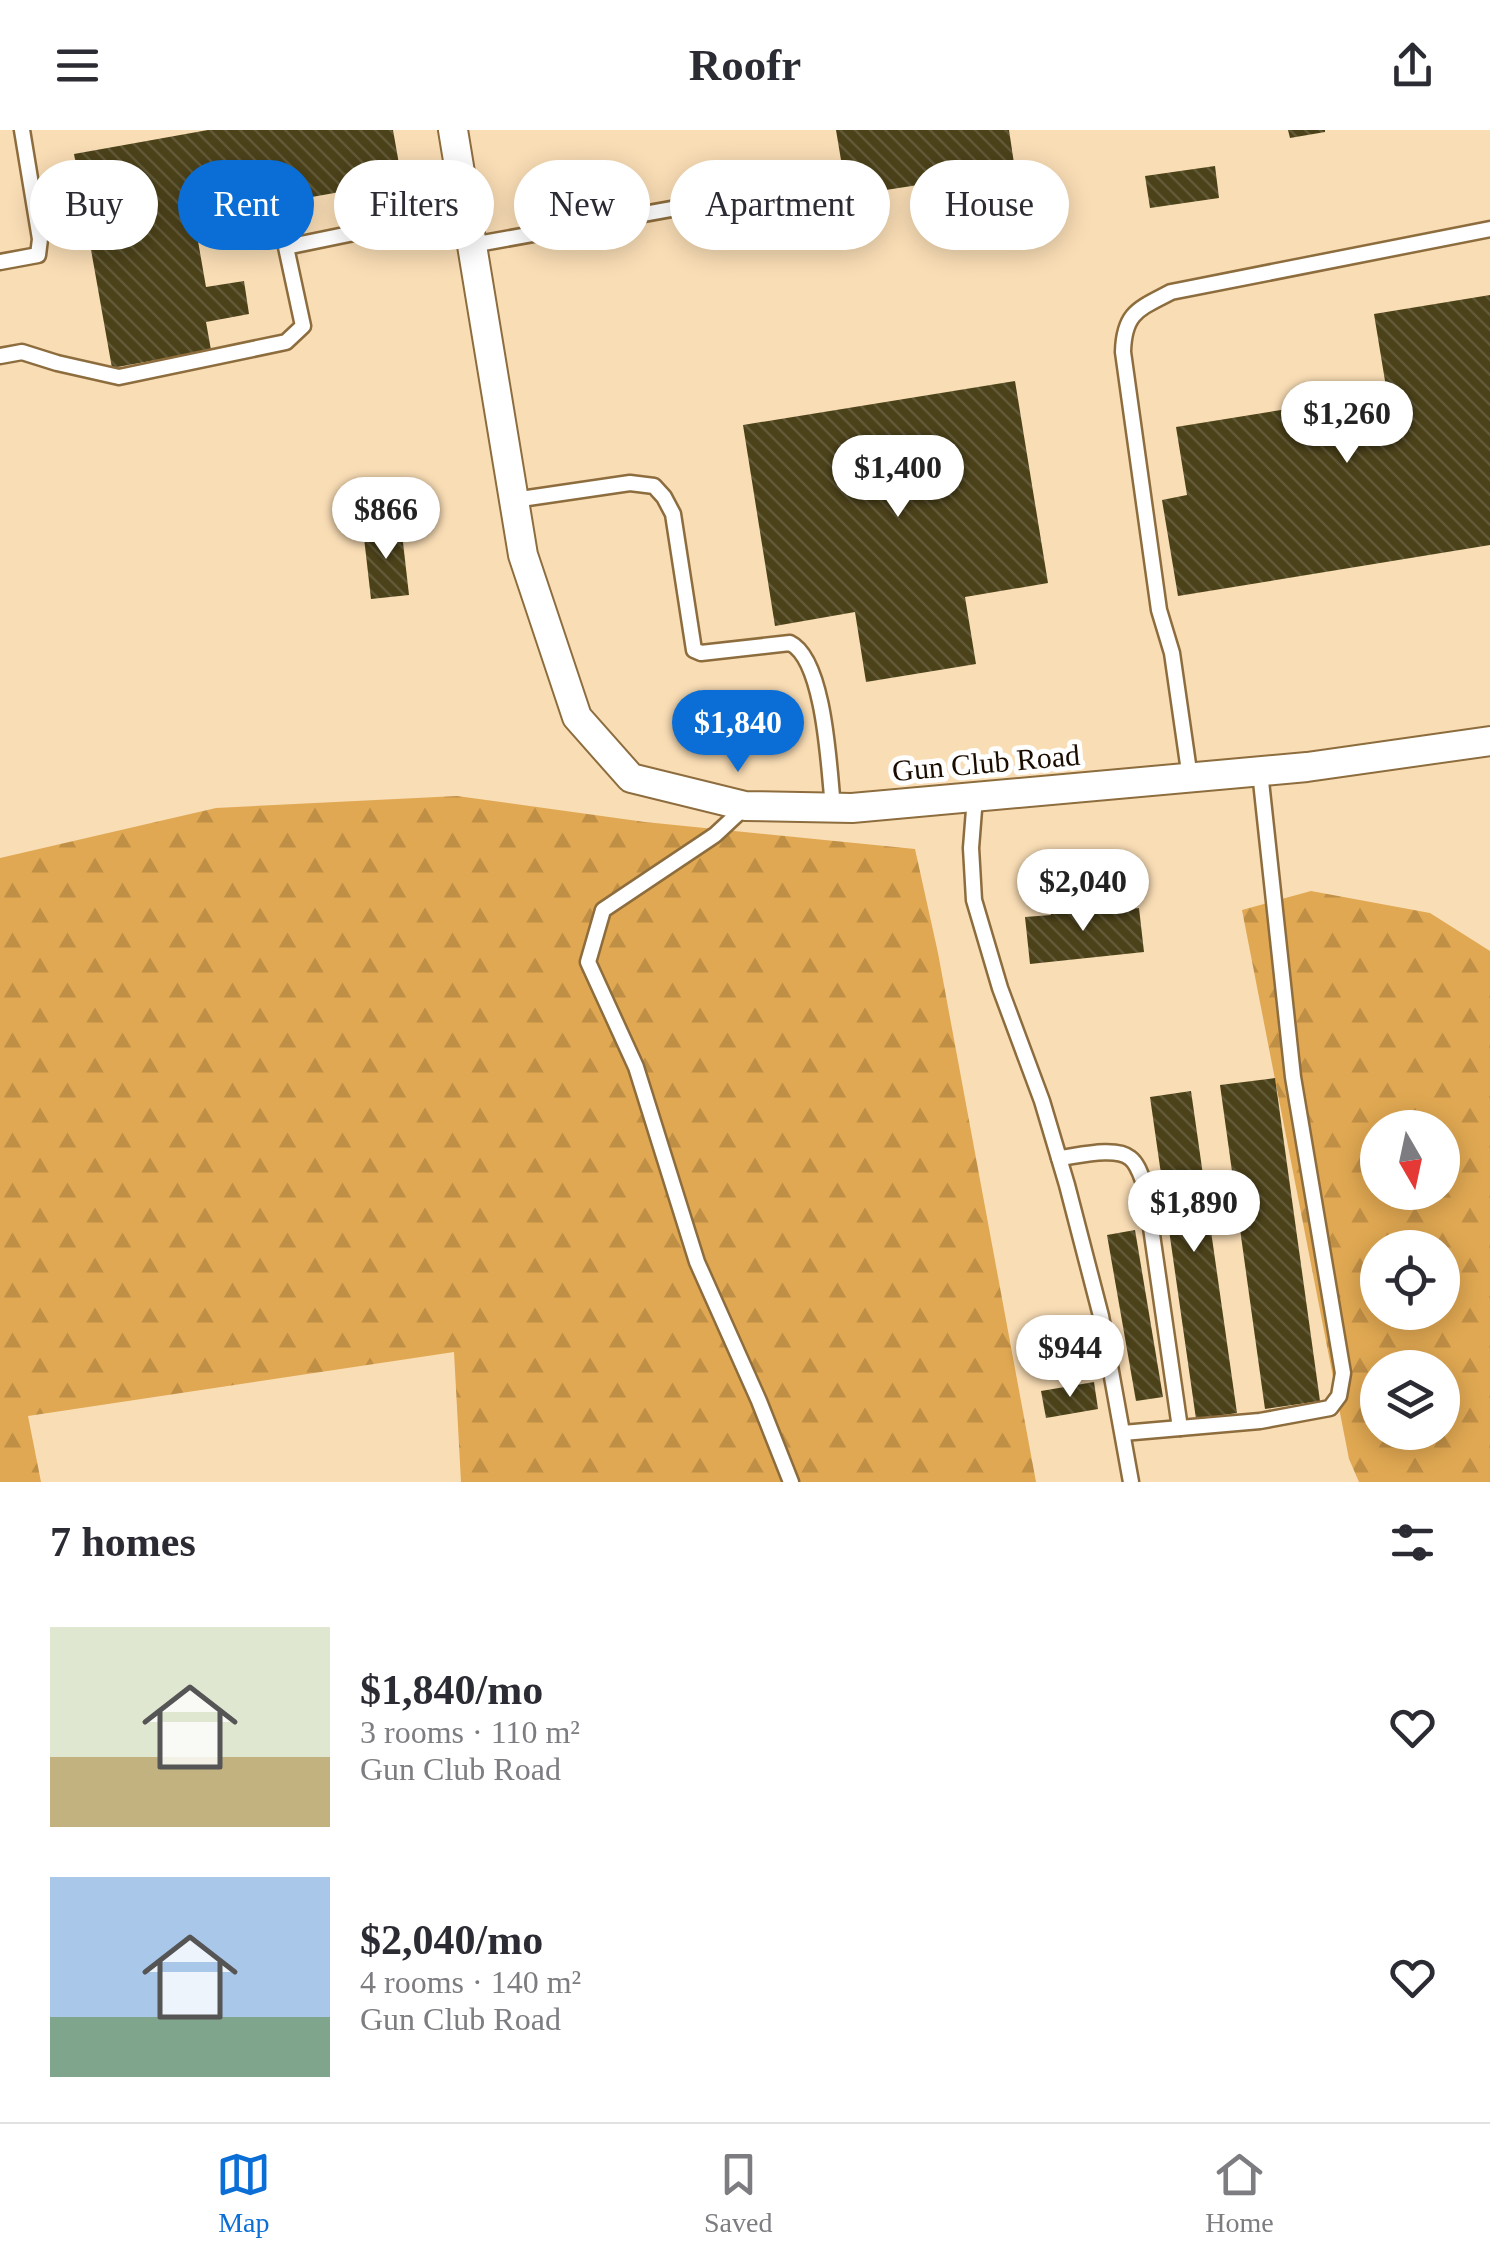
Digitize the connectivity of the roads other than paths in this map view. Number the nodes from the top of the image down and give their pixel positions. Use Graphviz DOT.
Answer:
graph roads {
  1 [pos="22,130"];
  2 [pos="452,130"];
  3 [pos="457,160"];
  4 [pos="670,209"];
  5 [pos="1490,229"];
  6 [pos="334,237"];
  7 [pos="494,241"];
  8 [pos="473,250"];
  9 [pos="0,262"];
  10 [pos="0,356"];
  11 [pos="514,500"];
  12 [pos="1490,741"];
  13 [pos="1260,772"];
  14 [pos="1190,778"];
  15 [pos="975,797"];
  16 [pos="746,806"];
  17 [pos="834,808"];
  18 [pos="1059,1158"];
  19 [pos="1180,1428"];
  20 [pos="1123,1433"];
  21 [pos="790,1482"];
  22 [pos="1132,1482"];
  1 -- 9 [label="lane"];
  2 -- 3 [label="street, Gun Club Road"];
  4 -- 7 [label="lane"];
  5 -- 14 [label="lane"];
  6 -- 10 [label="lane"];
  8 -- 11 [label="street, Gun Club Road"];
  11 -- 16 [label="street, Gun Club Road"];
  11 -- 17 [label="lane"];
  12 -- 13 [label="street, Gun Club Road"];
  13 -- 14 [label="street, Gun Club Road"];
  13 -- 19 [label="lane"];
  14 -- 15 [label="street, Gun Club Road"];
  15 -- 17 [label="street, Gun Club Road"];
  15 -- 18 [label="lane"];
  16 -- 17 [label="street, Gun Club Road"];
  16 -- 21 [label="lane"];
  18 -- 19 [label="lane"];
  18 -- 20 [label="lane"];
  19 -- 20 [label="lane"];
  20 -- 22 [label="lane"];
}
